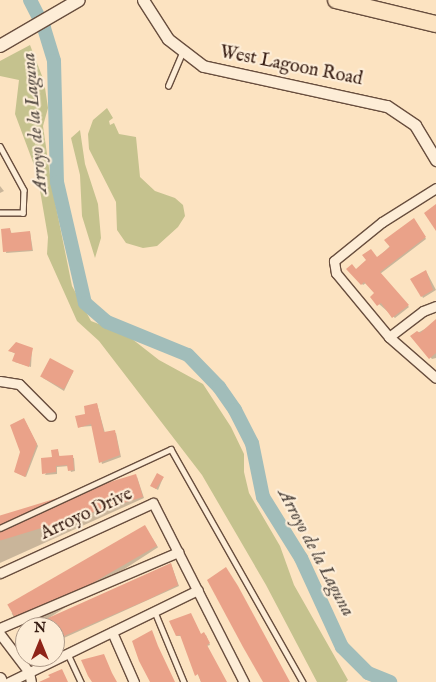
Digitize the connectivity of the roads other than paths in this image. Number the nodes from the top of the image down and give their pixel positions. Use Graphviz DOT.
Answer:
graph roads {
  1 [pos="79,0"];
  2 [pos="143,0"];
  3 [pos="336,0"];
  4 [pos="436,24"];
  5 [pos="0,46"];
  6 [pos="182,52"];
  7 [pos="168,86"];
  8 [pos="0,146"];
  9 [pos="436,160"];
  10 [pos="436,188"];
  11 [pos="0,213"];
  12 [pos="436,306"];
  13 [pos="389,337"];
  14 [pos="436,378"];
  15 [pos="0,382"];
  16 [pos="50,416"];
  17 [pos="0,528"];
  18 [pos="178,552"];
  19 [pos="0,573"];
  20 [pos="198,590"];
  21 [pos="154,611"];
  22 [pos="0,628"];
  23 [pos="112,632"];
  24 [pos="0,634"];
  25 [pos="68,653"];
  26 [pos="29,672"];
  27 [pos="9,682"];
  28 [pos="31,682"];
  29 [pos="81,682"];
  30 [pos="134,682"];
  31 [pos="184,682"];
  32 [pos="244,682"];
  33 [pos="303,682"];
  1 -- 5 [label="main road"];
  2 -- 6 [label="street, West Lagoon Road"];
  3 -- 4 [label="highway"];
  6 -- 7 [label="lane"];
  6 -- 9 [label="street, West Lagoon Road"];
  8 -- 11 [label="lane"];
  10 -- 13 [label="street"];
  12 -- 13 [label="street"];
  13 -- 14 [label="street"];
  15 -- 16 [label="street"];
  17 -- 33 [label="lane"];
  18 -- 19 [label="street, Arroyo Drive"];
  18 -- 20 [label="street, Arroyo Drive"];
  18 -- 22 [label="street"];
  20 -- 21 [label="street"];
  20 -- 32 [label="street, Arroyo Drive"];
  21 -- 23 [label="street"];
  21 -- 31 [label="lane"];
  23 -- 25 [label="street"];
  23 -- 30 [label="street"];
  24 -- 26 [label="street"];
  25 -- 26 [label="street"];
  25 -- 29 [label="lane"];
  26 -- 27 [label="street"];
  26 -- 28 [label="street"];
}
